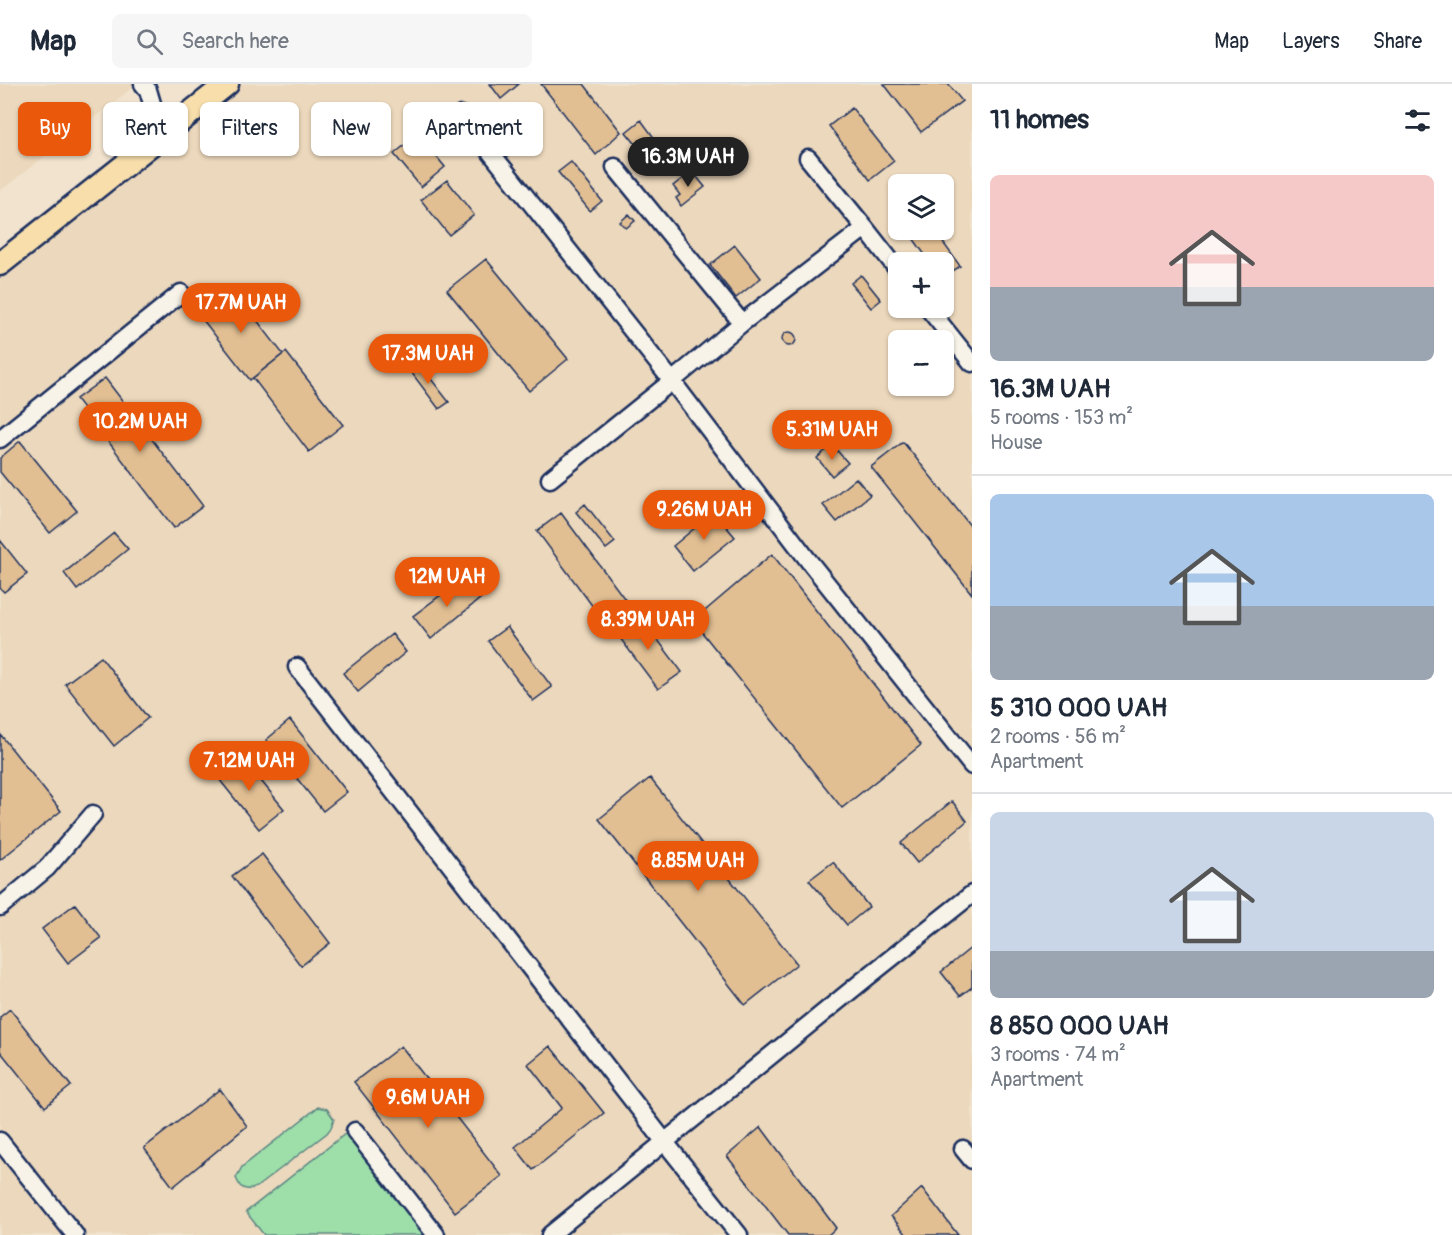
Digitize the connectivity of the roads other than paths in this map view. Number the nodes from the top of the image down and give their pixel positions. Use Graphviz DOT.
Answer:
graph roads {
  1 [pos="143,84"];
  2 [pos="227,84"];
  3 [pos="152,102"];
  4 [pos="188,115"];
  5 [pos="136,156"];
  6 [pos="494,156"];
  7 [pos="808,158"];
  8 [pos="615,167"];
  9 [pos="865,228"];
  10 [pos="888,257"];
  11 [pos="0,264"];
  12 [pos="181,293"];
  13 [pos="936,318"];
  14 [pos="742,323"];
  15 [pos="972,363"];
  16 [pos="672,381"];
  17 [pos="0,439"];
  18 [pos="550,479"];
  19 [pos="297,667"];
  20 [pos="972,766"];
  21 [pos="93,814"];
  22 [pos="972,894"];
  23 [pos="0,907"];
  24 [pos="355,1131"];
  25 [pos="0,1141"];
  26 [pos="664,1141"];
  27 [pos="75,1235"];
  28 [pos="436,1235"];
  29 [pos="550,1235"];
  30 [pos="739,1235"];
  1 -- 3 [label="lane"];
  2 -- 4 [label="main road"];
  5 -- 11 [label="main road"];
  6 -- 16 [label="lane"];
  7 -- 9 [label="lane"];
  8 -- 14 [label="lane"];
  9 -- 10 [label="lane"];
  9 -- 14 [label="lane"];
  12 -- 17 [label="lane"];
  13 -- 15 [label="lane"];
  14 -- 16 [label="lane"];
  16 -- 18 [label="lane"];
  16 -- 20 [label="lane"];
  19 -- 26 [label="lane"];
  21 -- 23 [label="lane"];
  22 -- 26 [label="lane"];
  24 -- 28 [label="lane"];
  25 -- 27 [label="lane"];
  26 -- 29 [label="lane"];
  26 -- 30 [label="lane"];
}
